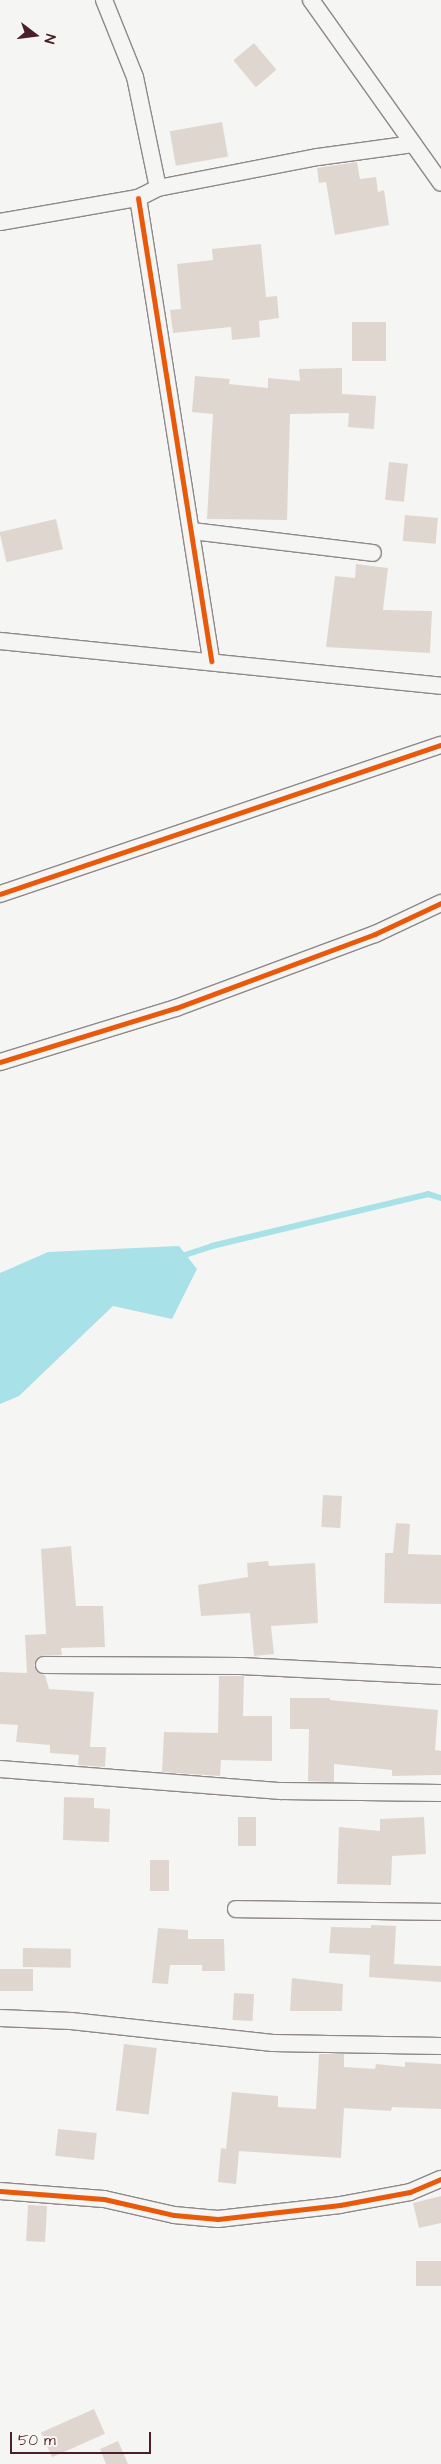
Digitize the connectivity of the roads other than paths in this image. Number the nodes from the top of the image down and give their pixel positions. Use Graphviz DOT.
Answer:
graph roads {
  1 [pos="104,0"];
  2 [pos="311,0"];
  3 [pos="413,144"];
  4 [pos="441,183"];
  5 [pos="158,188"];
  6 [pos="138,198"];
  7 [pos="0,222"];
  8 [pos="192,531"];
  9 [pos="373,553"];
  10 [pos="0,641"];
  11 [pos="211,661"];
  12 [pos="441,686"];
  13 [pos="441,745"];
  14 [pos="0,894"];
  15 [pos="441,903"];
  16 [pos="0,1062"];
  17 [pos="44,1665"];
  18 [pos="441,1676"];
  19 [pos="0,1769"];
  20 [pos="441,1792"];
  21 [pos="236,1909"];
  22 [pos="441,1912"];
  23 [pos="0,2018"];
  24 [pos="441,2046"];
  25 [pos="441,2179"];
  26 [pos="0,2191"];
  1 -- 5 [label="street"];
  2 -- 3 [label="street"];
  3 -- 4 [label="street"];
  3 -- 5 [label="street"];
  5 -- 6 [label="street"];
  6 -- 7 [label="street"];
  6 -- 8 [label="street"];
  8 -- 9 [label="street"];
  8 -- 11 [label="street"];
  10 -- 11 [label="street"];
  11 -- 12 [label="street"];
  13 -- 14 [label="street"];
  15 -- 16 [label="street"];
  17 -- 18 [label="street"];
  19 -- 20 [label="street"];
  21 -- 22 [label="street"];
  23 -- 24 [label="street"];
  25 -- 26 [label="street"];
}
